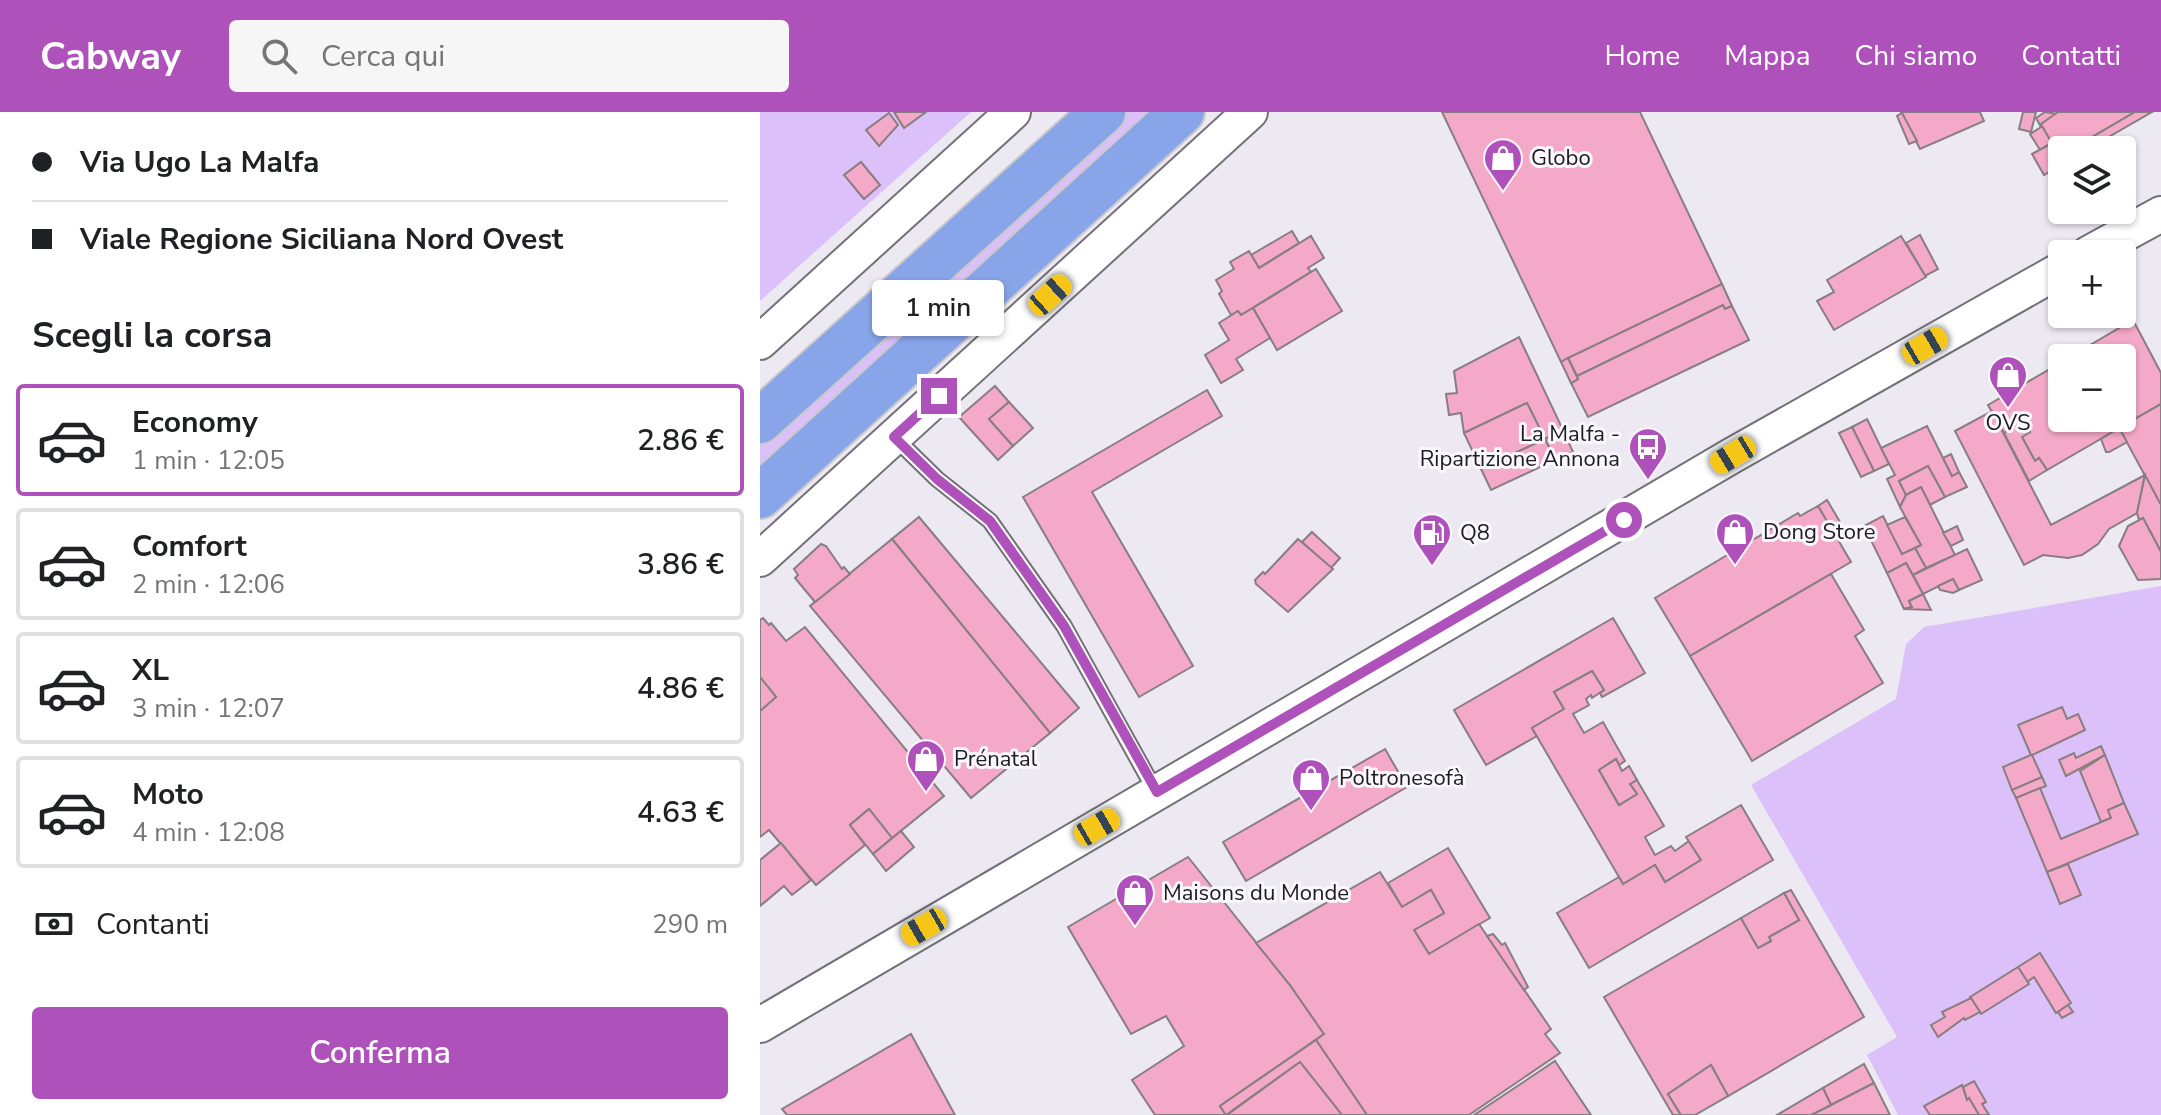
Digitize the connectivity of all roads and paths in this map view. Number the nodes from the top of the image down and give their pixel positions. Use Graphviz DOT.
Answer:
graph roads {
  1 [pos="1013,112"];
  2 [pos="1103,112"];
  3 [pos="1182,112"];
  4 [pos="1250,112"];
  5 [pos="2161,214"];
  6 [pos="2114,240"];
  7 [pos="2048,277"];
  8 [pos="760,342"];
  9 [pos="760,421"];
  10 [pos="894,437"];
  11 [pos="760,496"];
  12 [pos="760,559"];
  13 [pos="1157,792"];
  14 [pos="760,1025"];
  1 -- 8 [label="street"];
  2 -- 9 [label="highway"];
  3 -- 11 [label="highway"];
  4 -- 10 [label="street"];
  5 -- 6 [label="street"];
  7 -- 13 [label="street"];
  10 -- 12 [label="street"];
  10 -- 13 [label="lane"];
  13 -- 14 [label="street"];
}
